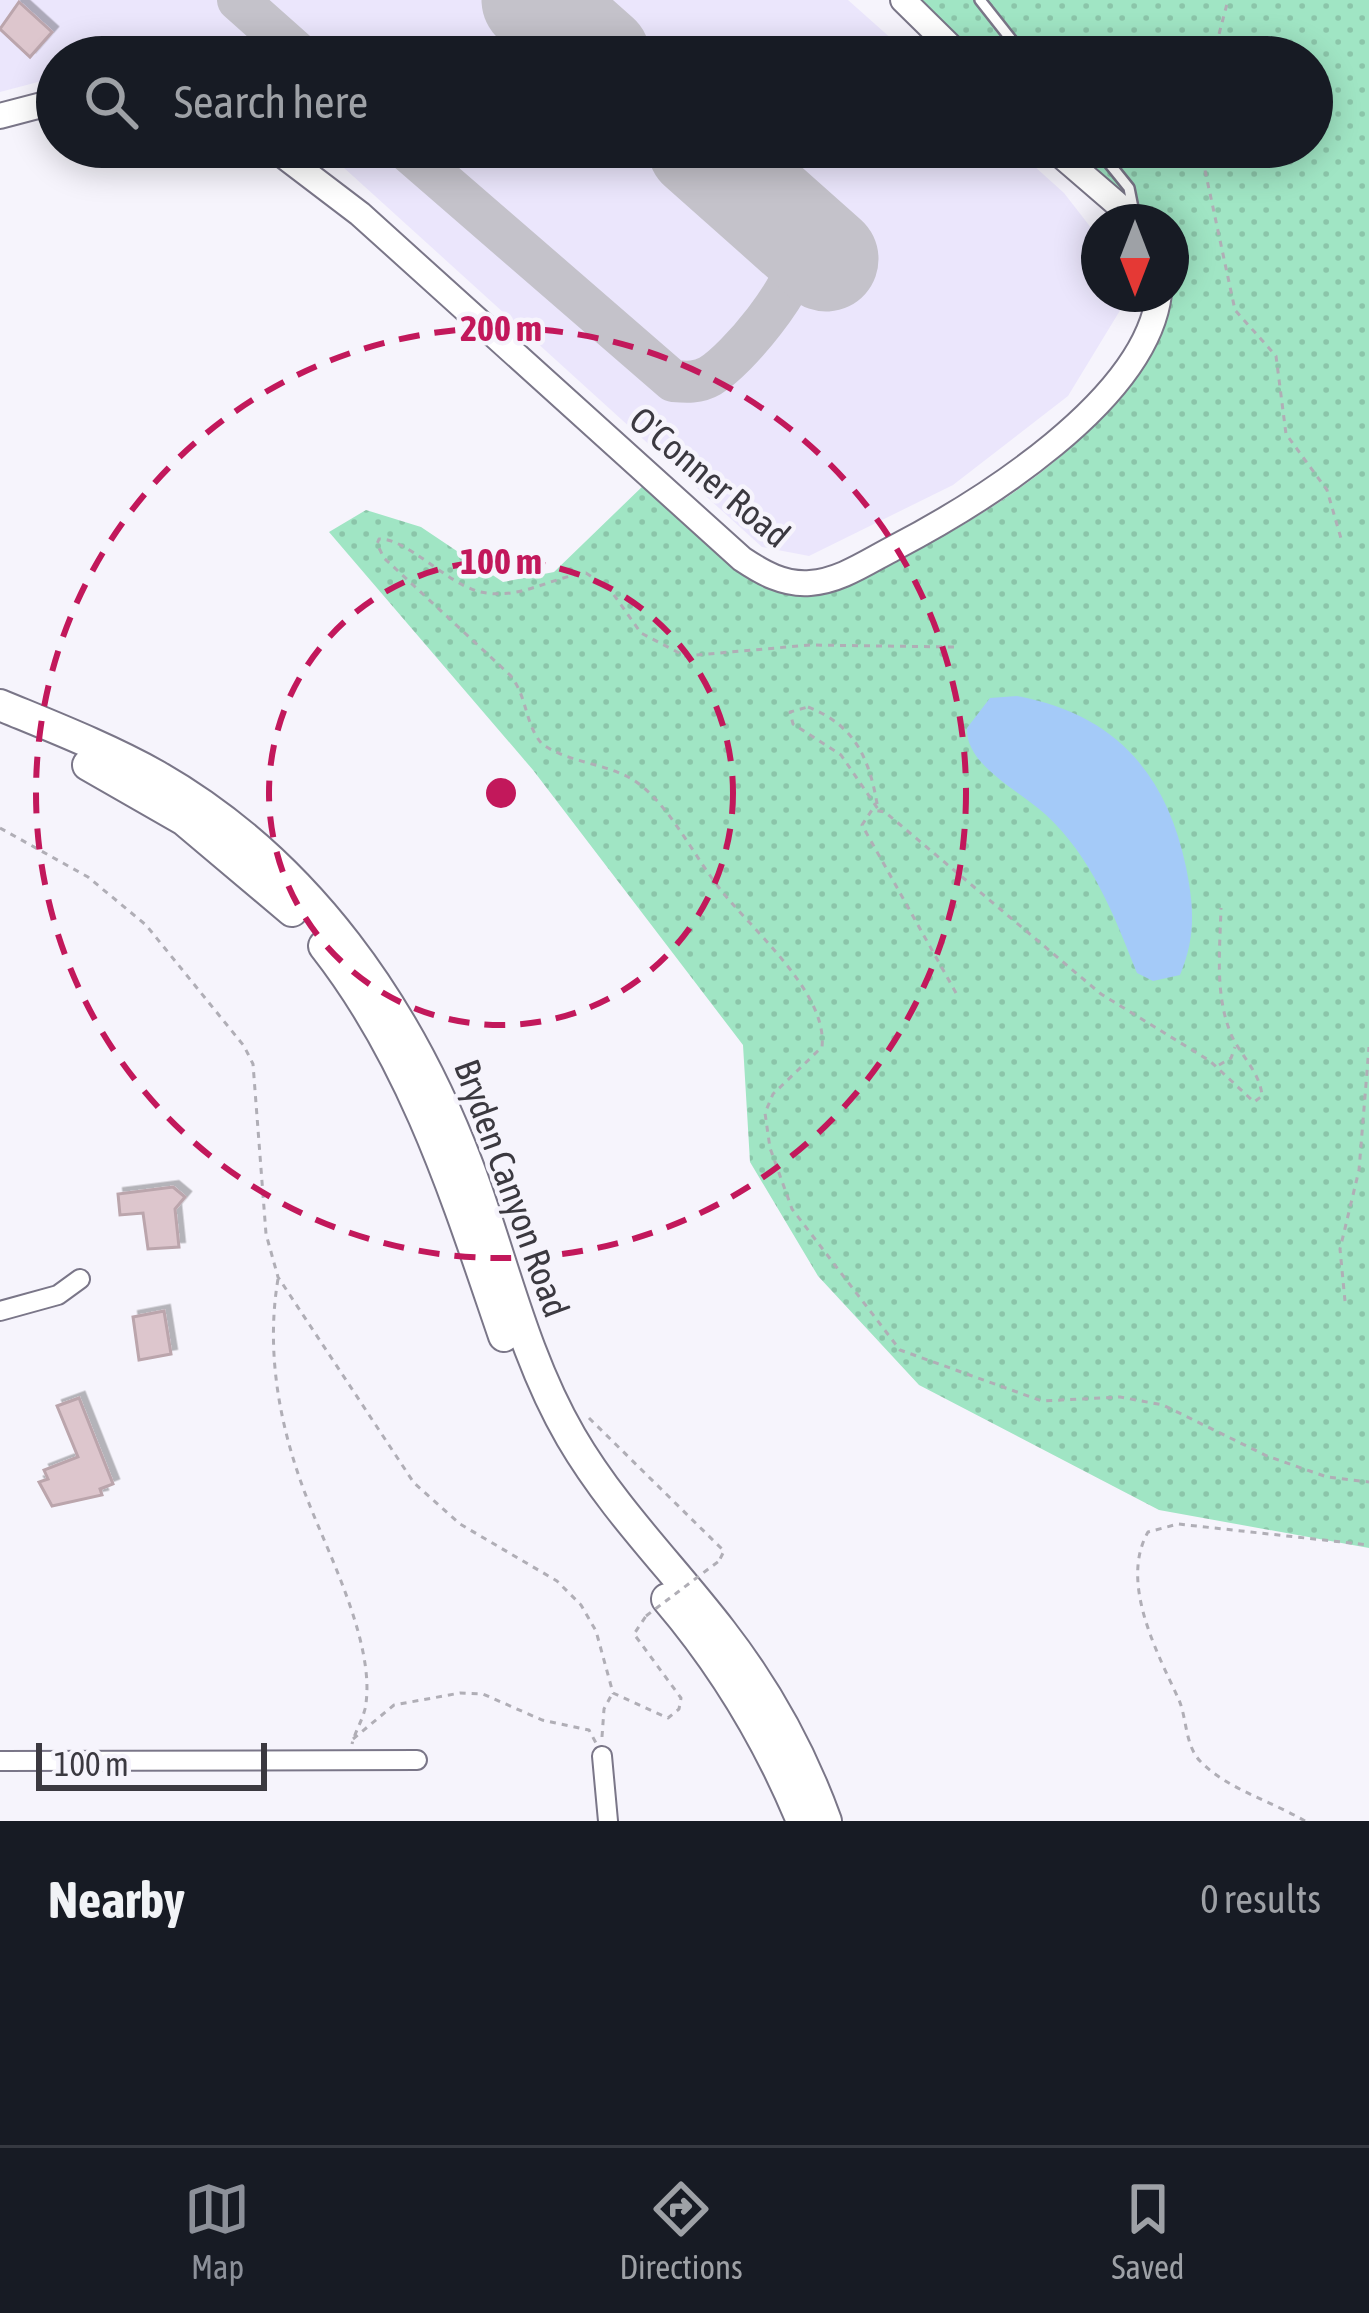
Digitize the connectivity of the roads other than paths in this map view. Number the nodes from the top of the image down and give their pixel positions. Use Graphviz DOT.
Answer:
graph roads {
  1 [pos="903,0"];
  2 [pos="980,0"];
  3 [pos="940,36"];
  4 [pos="1008,36"];
  5 [pos="36,107"];
  6 [pos="0,116"];
  7 [pos="300,168"];
  8 [pos="1075,168"];
  9 [pos="1113,168"];
  10 [pos="1117,204"];
  11 [pos="1133,204"];
  12 [pos="1153,312"];
  13 [pos="0,705"];
  14 [pos="0,727"];
  15 [pos="80,1280"];
  16 [pos="0,1311"];
  17 [pos="602,1756"];
  18 [pos="417,1760"];
  19 [pos="0,1761"];
  20 [pos="608,1821"];
  21 [pos="802,1821"];
  22 [pos="826,1821"];
  1 -- 3 [label="street"];
  2 -- 4 [label="lane"];
  5 -- 6 [label="street"];
  7 -- 12 [label="street, O'Conner Road"];
  8 -- 10 [label="street"];
  9 -- 11 [label="lane"];
  13 -- 22 [label="main road, Bryden Canyon Road"];
  14 -- 21 [label="main road, Bryden Canyon Road"];
  15 -- 16 [label="street"];
  17 -- 20 [label="street"];
  18 -- 19 [label="street"];
}
